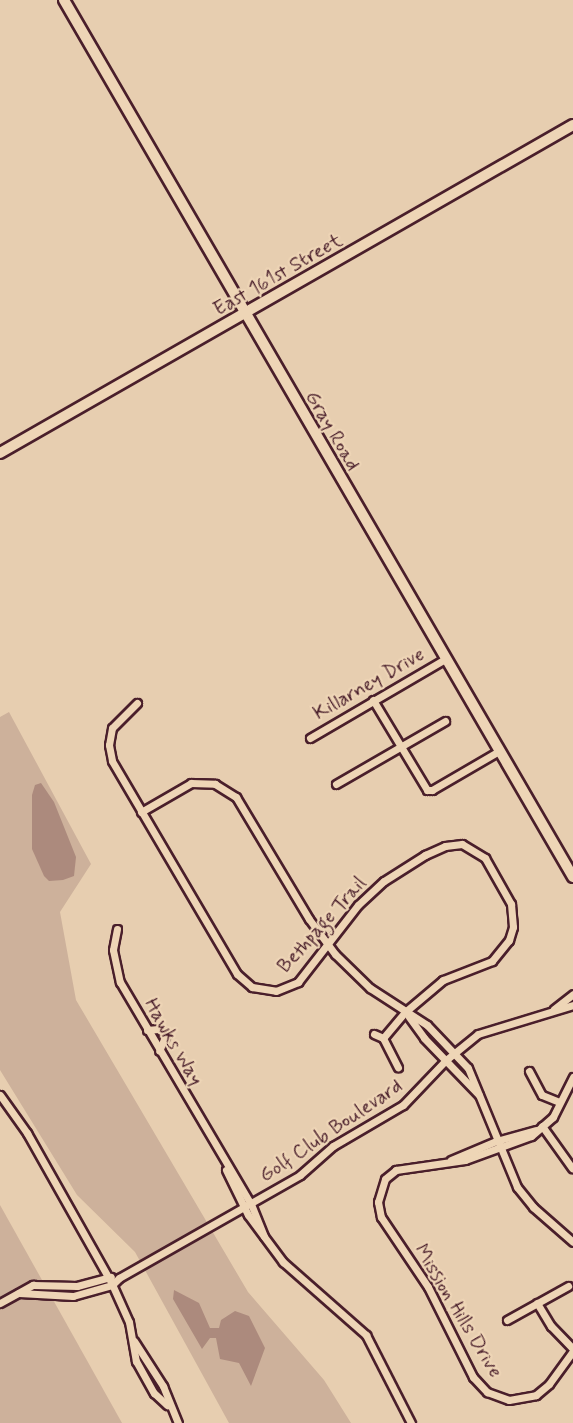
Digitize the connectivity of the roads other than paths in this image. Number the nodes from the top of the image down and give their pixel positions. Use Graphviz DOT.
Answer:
graph roads {
  1 [pos="64,0"];
  2 [pos="573,125"];
  3 [pos="244,316"];
  4 [pos="0,453"];
  5 [pos="445,659"];
  6 [pos="373,700"];
  7 [pos="137,703"];
  8 [pos="445,721"];
  9 [pos="310,738"];
  10 [pos="400,747"];
  11 [pos="499,751"];
  12 [pos="336,784"];
  13 [pos="141,812"];
  14 [pos="573,877"];
  15 [pos="117,929"];
  16 [pos="327,944"];
  17 [pos="573,994"];
  18 [pos="573,1005"];
  19 [pos="554,1009"];
  20 [pos="405,1012"];
  21 [pos="147,1030"];
  22 [pos="374,1034"];
  23 [pos="436,1034"];
  24 [pos="383,1038"];
  25 [pos="427,1042"];
  26 [pos="159,1051"];
  27 [pos="453,1052"];
  28 [pos="446,1060"];
  29 [pos="398,1068"];
  30 [pos="529,1071"];
  31 [pos="573,1077"];
  32 [pos="0,1095"];
  33 [pos="479,1095"];
  34 [pos="559,1102"];
  35 [pos="539,1128"];
  36 [pos="497,1144"];
  37 [pos="572,1168"];
  38 [pos="247,1206"];
  39 [pos="573,1242"];
  40 [pos="108,1276"];
  41 [pos="119,1278"];
  42 [pos="112,1285"];
  43 [pos="62,1286"];
  44 [pos="568,1286"];
  45 [pos="19,1293"];
  46 [pos="60,1294"];
  47 [pos="0,1303"];
  48 [pos="537,1303"];
  49 [pos="507,1320"];
  50 [pos="573,1350"];
  51 [pos="178,1423"];
  52 [pos="411,1423"];
  1 -- 3 [label="street, Gray Road"];
  2 -- 3 [label="street, East 161st Street"];
  3 -- 4 [label="street, East 161st Street"];
  3 -- 5 [label="street, Gray Road"];
  5 -- 6 [label="street, Killarney Drive"];
  5 -- 11 [label="street, Gray Road"];
  6 -- 9 [label="street, Killarney Drive"];
  6 -- 10 [label="street"];
  7 -- 13 [label="street, Bethpage Trail"];
  8 -- 10 [label="street"];
  10 -- 11 [label="street"];
  10 -- 12 [label="street"];
  11 -- 14 [label="street, Gray Road"];
  13 -- 16 [label="street"];
  13 -- 16 [label="street, Bethpage Trail"];
  15 -- 21 [label="street, Hawks Way"];
  16 -- 20 [label="street"];
  16 -- 20 [label="street, Bethpage Trail"];
  17 -- 19 [label="street, Golf Club Boulevard"];
  18 -- 19 [label="street, Golf Club Boulevard"];
  19 -- 27 [label="street, Golf Club Boulevard"];
  20 -- 23 [label="street"];
  20 -- 24 [label="street, Bethpage Trail"];
  20 -- 25 [label="street"];
  21 -- 26 [label="street, Hawks Way"];
  21 -- 26 [label="street"];
  22 -- 24 [label="street"];
  23 -- 25 [label="street"];
  23 -- 27 [label="street"];
  24 -- 29 [label="street"];
  25 -- 28 [label="street"];
  26 -- 38 [label="street, Hawks Way"];
  27 -- 28 [label="street, Golf Club Boulevard"];
  27 -- 33 [label="street"];
  28 -- 33 [label="street"];
  28 -- 38 [label="street, Golf Club Boulevard"];
  30 -- 34 [label="street"];
  31 -- 34 [label="street"];
  32 -- 40 [label="street"];
  33 -- 36 [label="street"];
  34 -- 35 [label="street"];
  35 -- 36 [label="street, Mission Hills Drive"];
  35 -- 37 [label="street"];
  36 -- 39 [label="street"];
  36 -- 50 [label="street, Mission Hills Drive"];
  38 -- 41 [label="street, Golf Club Boulevard"];
  38 -- 52 [label="street, Hawks Way"];
  40 -- 41 [label="street, Golf Club Boulevard"];
  40 -- 42 [label="street"];
  40 -- 43 [label="street, Golf Club Boulevard"];
  41 -- 42 [label="street, Golf Club Boulevard"];
  42 -- 46 [label="street, Golf Club Boulevard"];
  42 -- 51 [label="street"];
  43 -- 45 [label="street, Golf Club Boulevard"];
  43 -- 46 [label="street"];
  44 -- 48 [label="street"];
  45 -- 46 [label="street, Golf Club Boulevard"];
  45 -- 47 [label="street, Golf Club Boulevard"];
  48 -- 49 [label="street"];
  48 -- 50 [label="street"];
}
